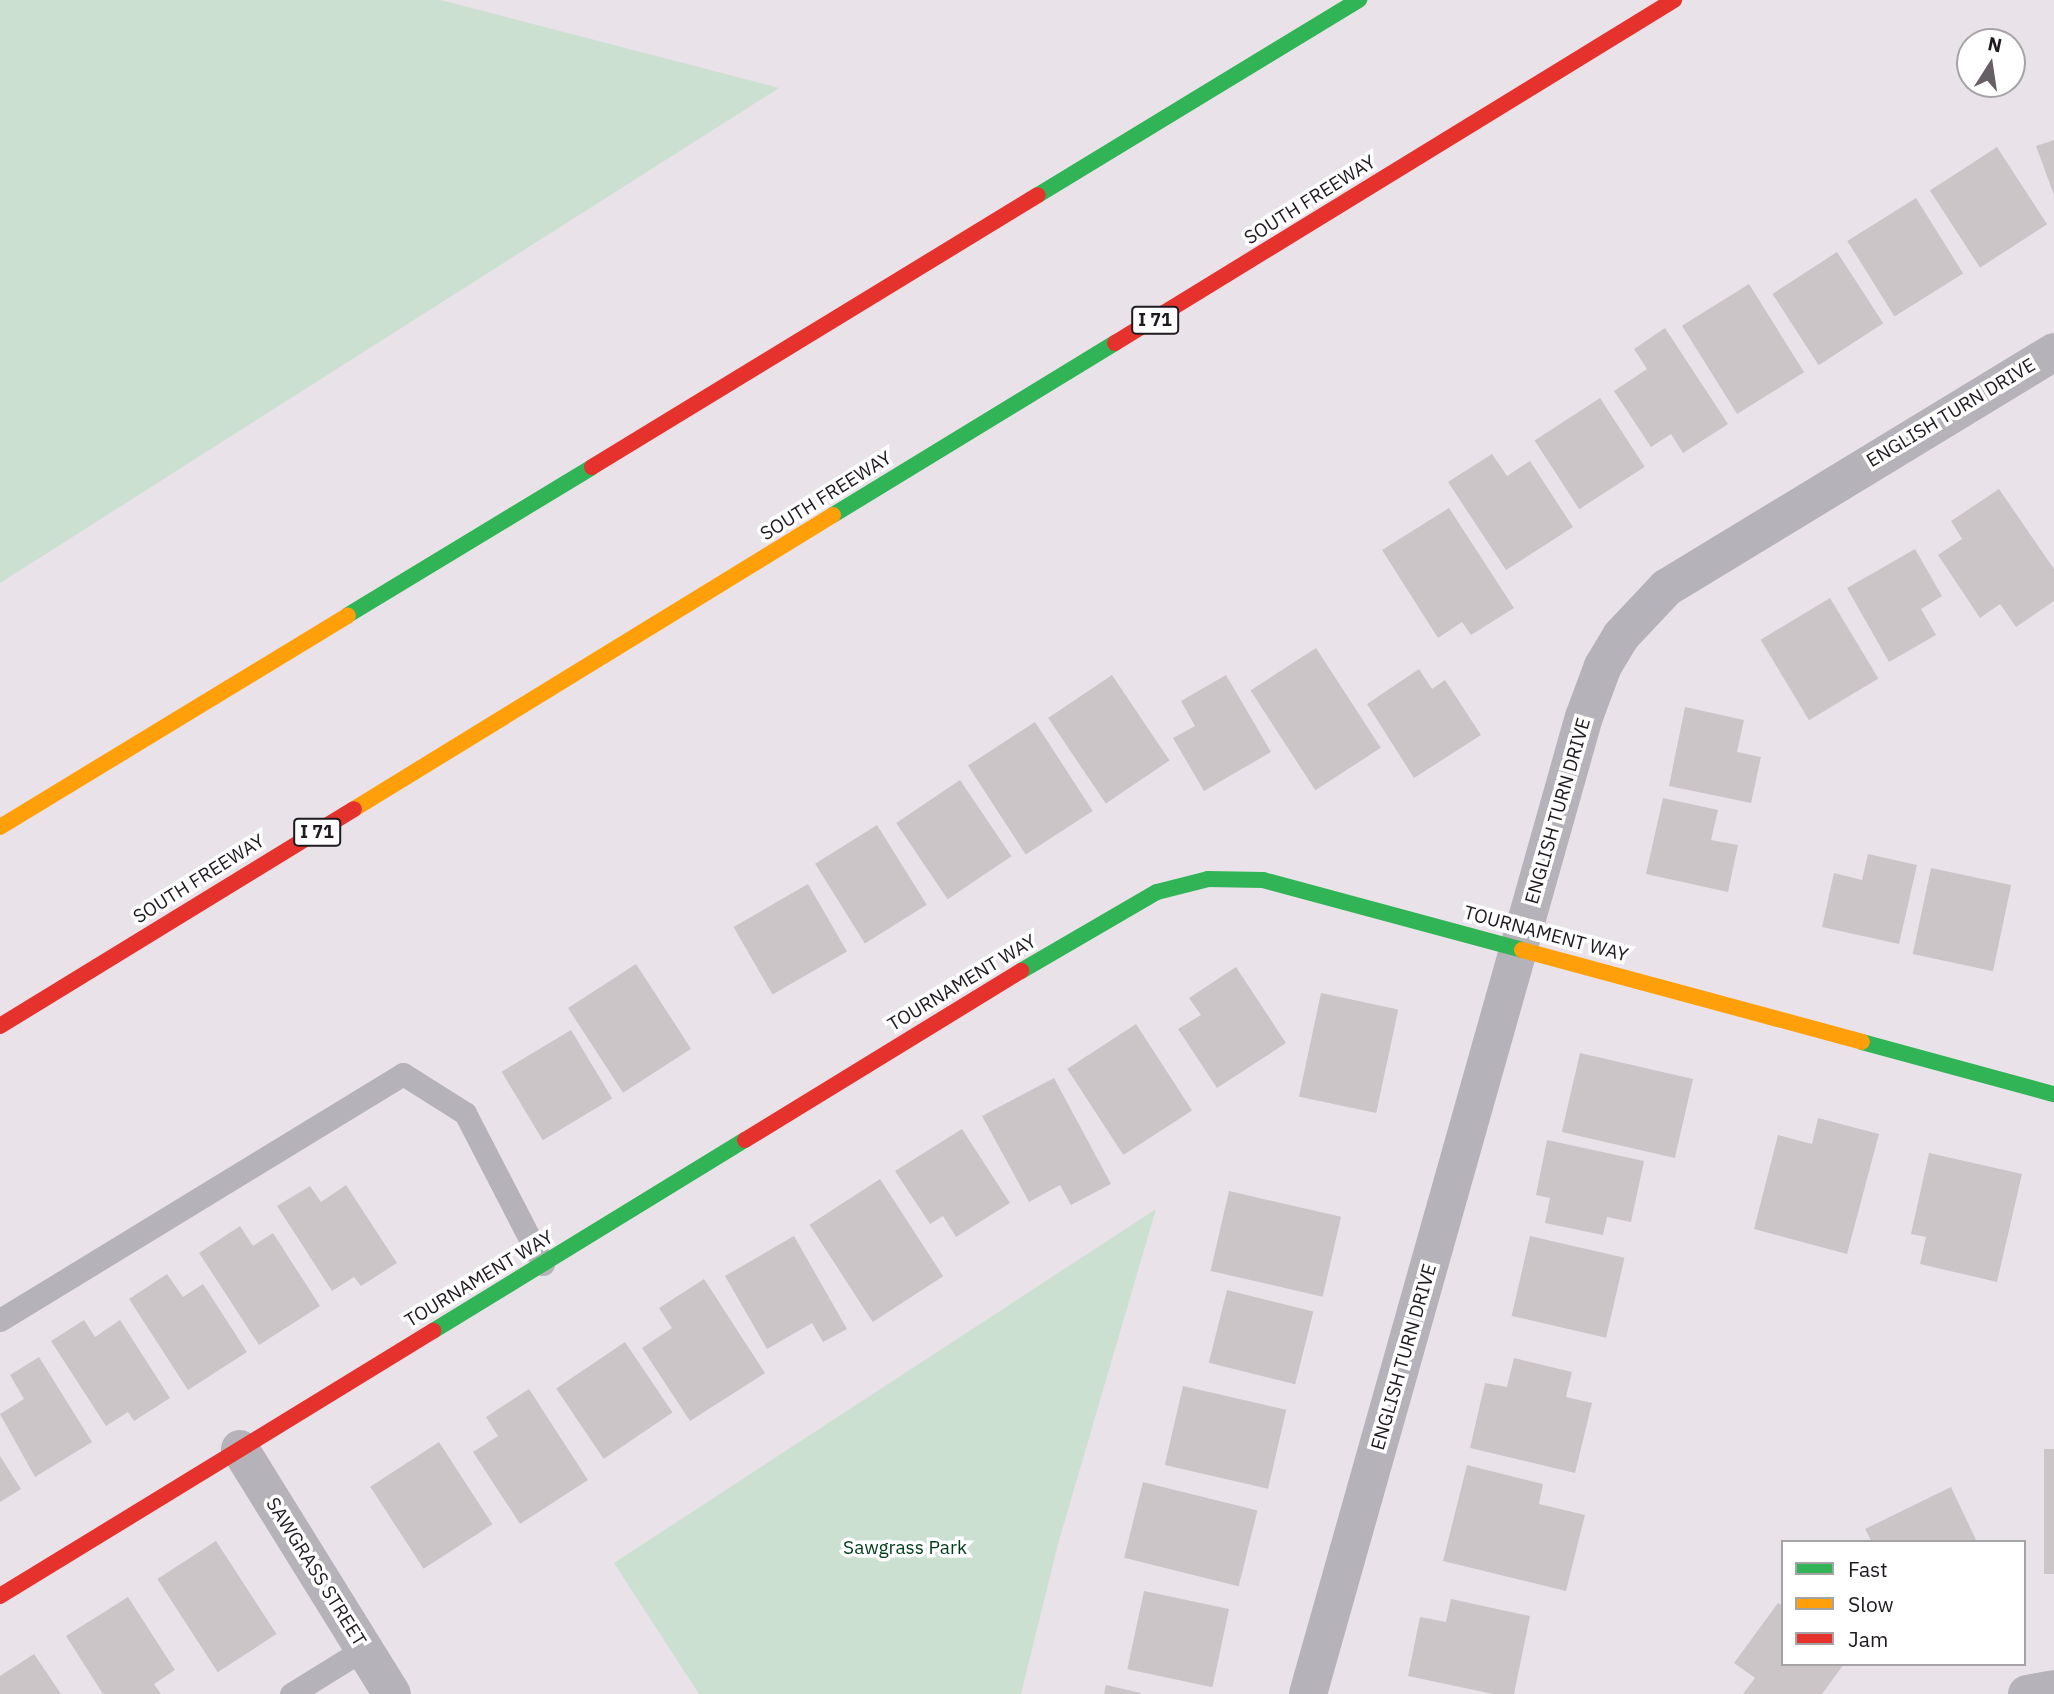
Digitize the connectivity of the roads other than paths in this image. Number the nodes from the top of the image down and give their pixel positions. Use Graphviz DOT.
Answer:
graph roads {
  1 [pos="1359,0"];
  2 [pos="1674,0"];
  3 [pos="2054,352"];
  4 [pos="0,828"];
  5 [pos="1519,948"];
  6 [pos="0,1026"];
  7 [pos="2054,1094"];
  8 [pos="543,1264"];
  9 [pos="0,1320"];
  10 [pos="240,1449"];
  11 [pos="0,1595"];
  12 [pos="364,1649"];
  13 [pos="2054,1689"];
  14 [pos="291,1694"];
  15 [pos="392,1694"];
  16 [pos="1308,1694"];
  17 [pos="2027,1694"];
  1 -- 4 [label="main road"];
  2 -- 6 [label="main road, SOUTH FREEWAY / I 71"];
  3 -- 5 [label="street, ENGLISH TURN DRIVE"];
  5 -- 7 [label="main road, TOURNAMENT WAY"];
  5 -- 8 [label="main road, TOURNAMENT WAY"];
  5 -- 16 [label="street, ENGLISH TURN DRIVE"];
  8 -- 9 [label="lane"];
  8 -- 10 [label="main road, TOURNAMENT WAY"];
  10 -- 11 [label="main road, TOURNAMENT WAY"];
  10 -- 12 [label="street, SAWGRASS STREET"];
  12 -- 14 [label="lane"];
  12 -- 15 [label="street, SAWGRASS STREET"];
  13 -- 17 [label="street"];
}
